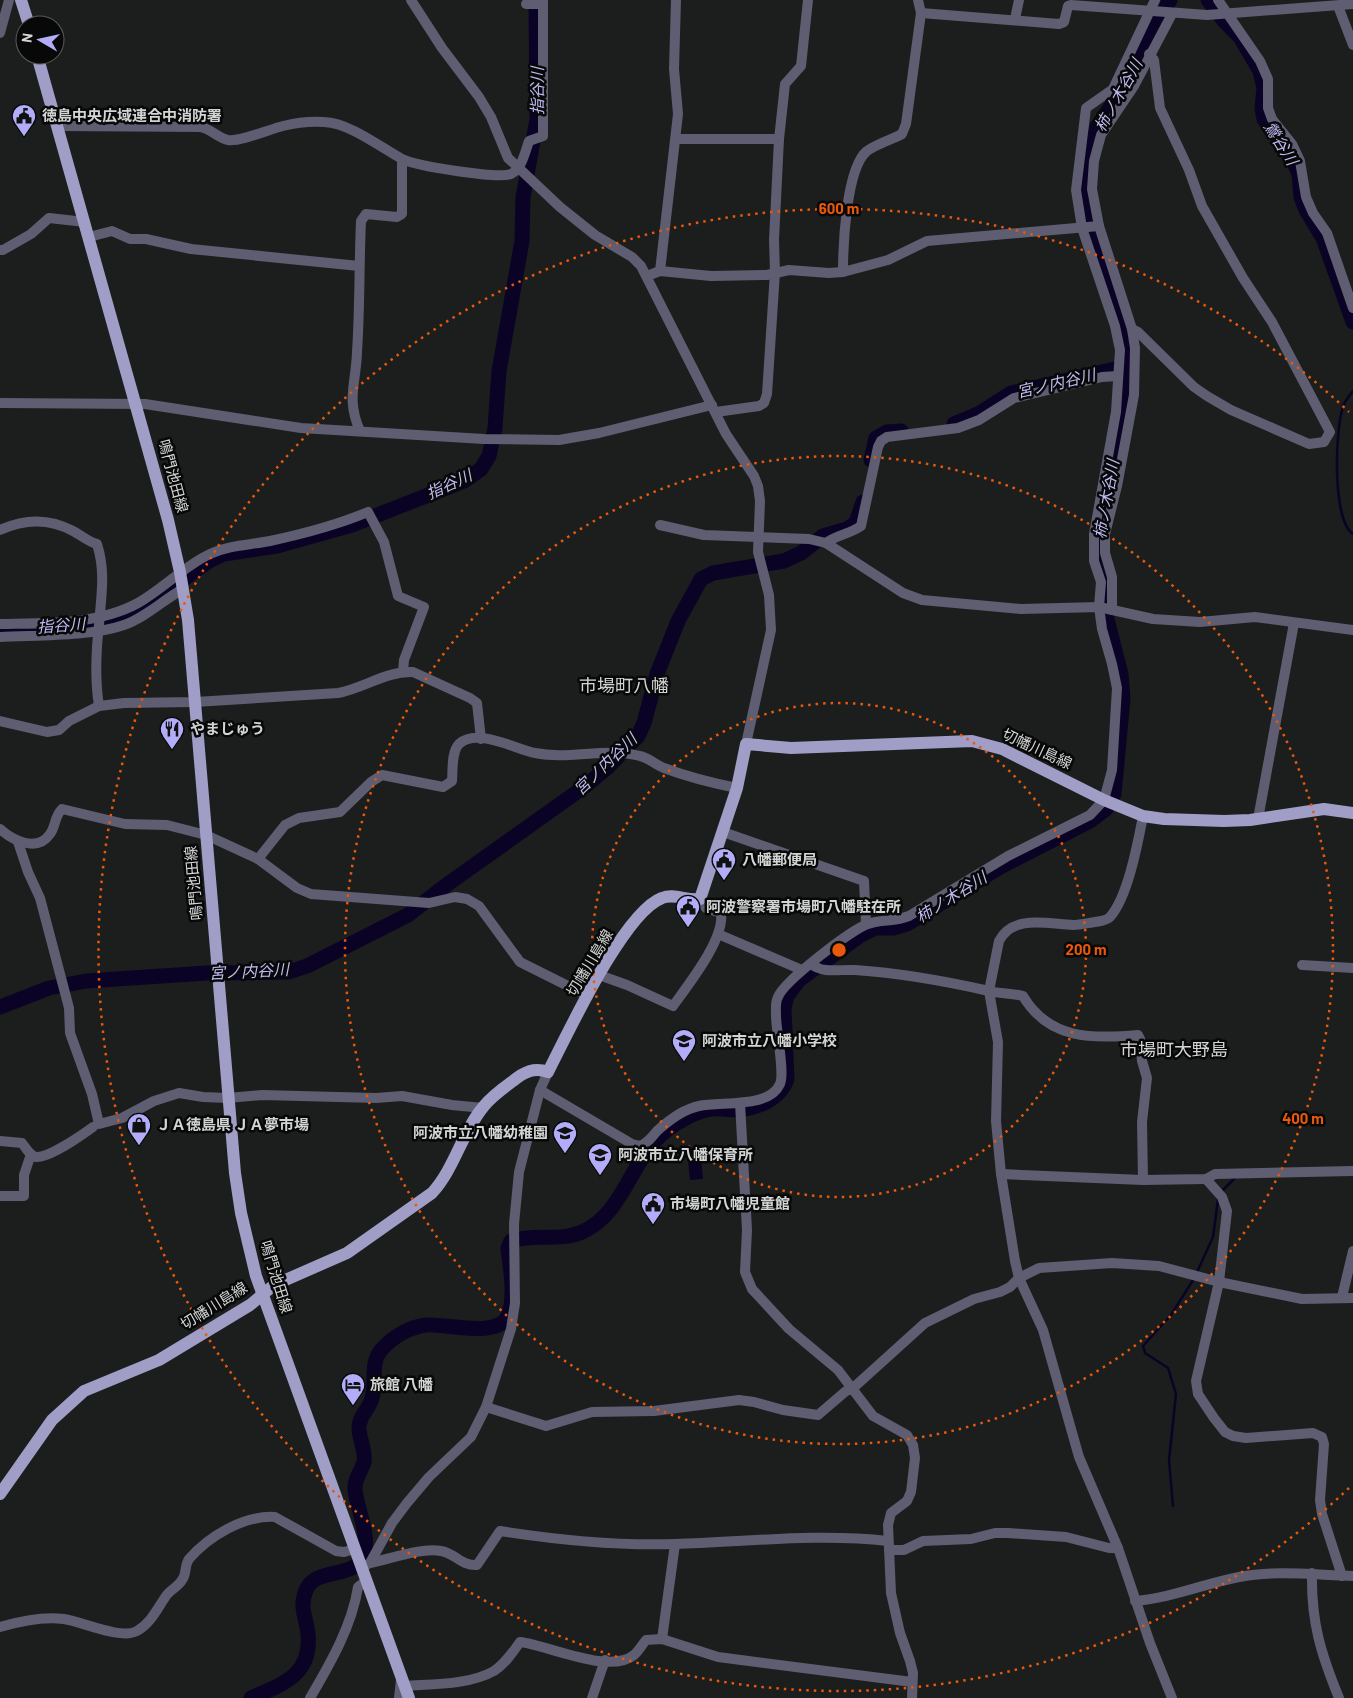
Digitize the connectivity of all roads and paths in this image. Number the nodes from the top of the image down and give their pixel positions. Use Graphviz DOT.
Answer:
graph roads {
  1 [pos="9,0"];
  2 [pos="22,0"];
  3 [pos="411,0"];
  4 [pos="676,0"];
  5 [pos="808,0"];
  6 [pos="918,0"];
  7 [pos="1019,0"];
  8 [pos="1155,0"];
  9 [pos="1218,0"];
  10 [pos="542,2"];
  11 [pos="527,4"];
  12 [pos="1353,4"];
  13 [pos="1338,6"];
  14 [pos="921,13"];
  15 [pos="1162,13"];
  16 [pos="1224,14"];
  17 [pos="26,15"];
  18 [pos="1016,19"];
  19 [pos="0,33"];
  20 [pos="1353,45"];
  21 [pos="1150,54"];
  22 [pos="41,65"];
  23 [pos="58,126"];
  24 [pos="676,139"];
  25 [pos="779,139"];
  26 [pos="404,160"];
  27 [pos="523,174"];
  28 [pos="85,222"];
  29 [pos="1091,227"];
  30 [pos="89,237"];
  31 [pos="0,250"];
  32 [pos="359,266"];
  33 [pos="660,271"];
  34 [pos="775,272"];
  35 [pos="843,272"];
  36 [pos="647,276"];
  37 [pos="1353,308"];
  38 [pos="1132,329"];
  39 [pos="1123,379"];
  40 [pos="0,403"];
  41 [pos="135,403"];
  42 [pos="714,408"];
  43 [pos="360,431"];
  44 [pos="660,524"];
  45 [pos="0,530"];
  46 [pos="757,539"];
  47 [pos="823,543"];
  48 [pos="181,580"];
  49 [pos="1106,608"];
  50 [pos="99,623"];
  51 [pos="1294,623"];
  52 [pos="0,624"];
  53 [pos="1353,630"];
  54 [pos="0,637"];
  55 [pos="403,672"];
  56 [pos="195,702"];
  57 [pos="99,706"];
  58 [pos="0,720"];
  59 [pos="481,739"];
  60 [pos="746,744"];
  61 [pos="737,788"];
  62 [pos="1108,801"];
  63 [pos="1353,813"];
  64 [pos="1144,816"];
  65 [pos="1258,819"];
  66 [pos="0,829"];
  67 [pos="724,832"];
  68 [pos="206,835"];
  69 [pos="18,842"];
  70 [pos="258,859"];
  71 [pos="700,899"];
  72 [pos="866,924"];
  73 [pos="718,934"];
  74 [pos="1302,965"];
  75 [pos="811,967"];
  76 [pos="1353,968"];
  77 [pos="599,975"];
  78 [pos="989,991"];
  79 [pos="588,996"];
  80 [pos="548,1072"];
  81 [pos="540,1090"];
  82 [pos="228,1098"];
  83 [pos="740,1103"];
  84 [pos="482,1108"];
  85 [pos="93,1127"];
  86 [pos="0,1141"];
  87 [pos="31,1154"];
  88 [pos="1353,1171"];
  89 [pos="1001,1174"];
  90 [pos="1206,1179"];
  91 [pos="1143,1180"];
  92 [pos="0,1196"];
  93 [pos="1353,1251"];
  94 [pos="1019,1278"];
  95 [pos="1219,1282"];
  96 [pos="263,1294"];
  97 [pos="1342,1298"];
  98 [pos="1353,1298"];
  99 [pos="852,1389"];
  100 [pos="486,1407"];
  101 [pos="0,1494"];
  102 [pos="675,1544"];
  103 [pos="888,1546"];
  104 [pos="1118,1548"];
  105 [pos="361,1560"];
  106 [pos="1312,1574"];
  107 [pos="1342,1576"];
  108 [pos="1353,1576"];
  109 [pos="366,1582"];
  110 [pos="1135,1601"];
  111 [pos="0,1627"];
  112 [pos="662,1639"];
  113 [pos="605,1660"];
  114 [pos="912,1682"];
  115 [pos="404,1690"];
  116 [pos="310,1698"];
  117 [pos="592,1698"];
  118 [pos="912,1698"];
  119 [pos="1172,1698"];
  120 [pos="1339,1698"];
  1 -- 19 [label="street"];
  2 -- 17 [label="main road"];
  3 -- 27 [label="street"];
  4 -- 24 [label="street"];
  5 -- 25 [label="street"];
  6 -- 14 [label="street"];
  7 -- 18 [label="street"];
  8 -- 15 [label="street"];
  9 -- 16 [label="street"];
  10 -- 11 [label="street"];
  10 -- 27 [label="street"];
  12 -- 13 [label="street"];
  13 -- 16 [label="street"];
  13 -- 20 [label="street"];
  14 -- 18 [label="street"];
  14 -- 35 [label="street"];
  15 -- 16 [label="street"];
  15 -- 18 [label="street"];
  15 -- 21 [label="street"];
  15 -- 29 [label="street"];
  16 -- 37 [label="street"];
  21 -- 29 [label="street"];
  21 -- 38 [label="street"];
  22 -- 23 [label="main road, 鳴門池田線"];
  23 -- 26 [label="street"];
  23 -- 28 [label="main road, 鳴門池田線"];
  24 -- 25 [label="street"];
  24 -- 33 [label="street"];
  25 -- 34 [label="street"];
  26 -- 27 [label="street"];
  26 -- 32 [label="street"];
  27 -- 36 [label="street"];
  28 -- 30 [label="main road, 鳴門池田線"];
  28 -- 31 [label="street"];
  29 -- 35 [label="street"];
  29 -- 38 [label="street"];
  29 -- 39 [label="street"];
  30 -- 32 [label="street"];
  30 -- 41 [label="main road, 鳴門池田線"];
  32 -- 43 [label="street"];
  33 -- 34 [label="street"];
  33 -- 36 [label="street"];
  34 -- 35 [label="street"];
  34 -- 42 [label="street"];
  36 -- 42 [label="street"];
  38 -- 39 [label="street"];
  39 -- 47 [label="street"];
  39 -- 49 [label="street"];
  39 -- 49 [label="street"];
  40 -- 41 [label="street"];
  41 -- 43 [label="street"];
  41 -- 48 [label="main road, 鳴門池田線"];
  42 -- 43 [label="street"];
  42 -- 46 [label="street"];
  44 -- 46 [label="street"];
  45 -- 50 [label="street"];
  46 -- 47 [label="street"];
  46 -- 60 [label="street"];
  47 -- 49 [label="street"];
  48 -- 50 [label="street"];
  48 -- 50 [label="street"];
  48 -- 55 [label="street"];
  48 -- 56 [label="main road, 鳴門池田線"];
  49 -- 51 [label="street"];
  49 -- 62 [label="street"];
  50 -- 52 [label="street"];
  50 -- 54 [label="street"];
  50 -- 57 [label="street"];
  51 -- 53 [label="street"];
  51 -- 65 [label="street"];
  55 -- 56 [label="street"];
  55 -- 59 [label="street"];
  56 -- 57 [label="street"];
  56 -- 68 [label="main road, 鳴門池田線"];
  57 -- 58 [label="street"];
  59 -- 61 [label="street"];
  59 -- 70 [label="street"];
  60 -- 61 [label="main road"];
  60 -- 62 [label="main road, 切幡川島線"];
  61 -- 67 [label="main road"];
  62 -- 64 [label="main road, 切幡川島線"];
  62 -- 72 [label="street"];
  63 -- 65 [label="main road, 切幡川島線"];
  64 -- 65 [label="main road, 切幡川島線"];
  64 -- 78 [label="street"];
  66 -- 69 [label="street"];
  67 -- 71 [label="main road"];
  67 -- 72 [label="street"];
  68 -- 69 [label="street"];
  68 -- 70 [label="street"];
  68 -- 82 [label="main road, 鳴門池田線"];
  69 -- 82 [label="street"];
  70 -- 79 [label="street"];
  71 -- 73 [label="street"];
  71 -- 77 [label="main road, 切幡川島線"];
  72 -- 75 [label="street"];
  73 -- 75 [label="street"];
  73 -- 77 [label="street"];
  74 -- 76 [label="street"];
  75 -- 78 [label="street"];
  75 -- 83 [label="street"];
  77 -- 79 [label="main road, 切幡川島線"];
  78 -- 89 [label="street"];
  78 -- 91 [label="street"];
  79 -- 80 [label="main road, 切幡川島線"];
  80 -- 81 [label="street"];
  80 -- 84 [label="main road, 切幡川島線"];
  81 -- 83 [label="street"];
  81 -- 100 [label="street"];
  82 -- 84 [label="street"];
  82 -- 96 [label="main road, 鳴門池田線"];
  83 -- 99 [label="street"];
  84 -- 96 [label="main road, 切幡川島線"];
  85 -- 87 [label="street"];
  86 -- 87 [label="street"];
  87 -- 92 [label="street"];
  88 -- 90 [label="street"];
  89 -- 91 [label="street"];
  89 -- 94 [label="street"];
  90 -- 91 [label="street"];
  90 -- 95 [label="street"];
  93 -- 97 [label="street"];
  94 -- 95 [label="street"];
  94 -- 99 [label="street"];
  94 -- 104 [label="street"];
  95 -- 97 [label="street"];
  95 -- 107 [label="street"];
  96 -- 101 [label="main road, 切幡川島線"];
  96 -- 105 [label="main road, 鳴門池田線"];
  97 -- 98 [label="street"];
  99 -- 100 [label="street"];
  99 -- 103 [label="street"];
  100 -- 105 [label="street"];
  102 -- 103 [label="street"];
  102 -- 105 [label="street"];
  102 -- 112 [label="street"];
  103 -- 104 [label="street"];
  103 -- 114 [label="street"];
  104 -- 110 [label="street"];
  105 -- 109 [label="main road, 鳴門池田線"];
  105 -- 111 [label="street"];
  106 -- 107 [label="street"];
  106 -- 110 [label="street"];
  106 -- 120 [label="street"];
  107 -- 108 [label="street"];
  109 -- 115 [label="main road, 鳴門池田線"];
  109 -- 116 [label="street"];
  110 -- 119 [label="street"];
  112 -- 113 [label="street"];
  112 -- 114 [label="street"];
  113 -- 115 [label="street"];
  113 -- 117 [label="street"];
  114 -- 118 [label="street"];
}
